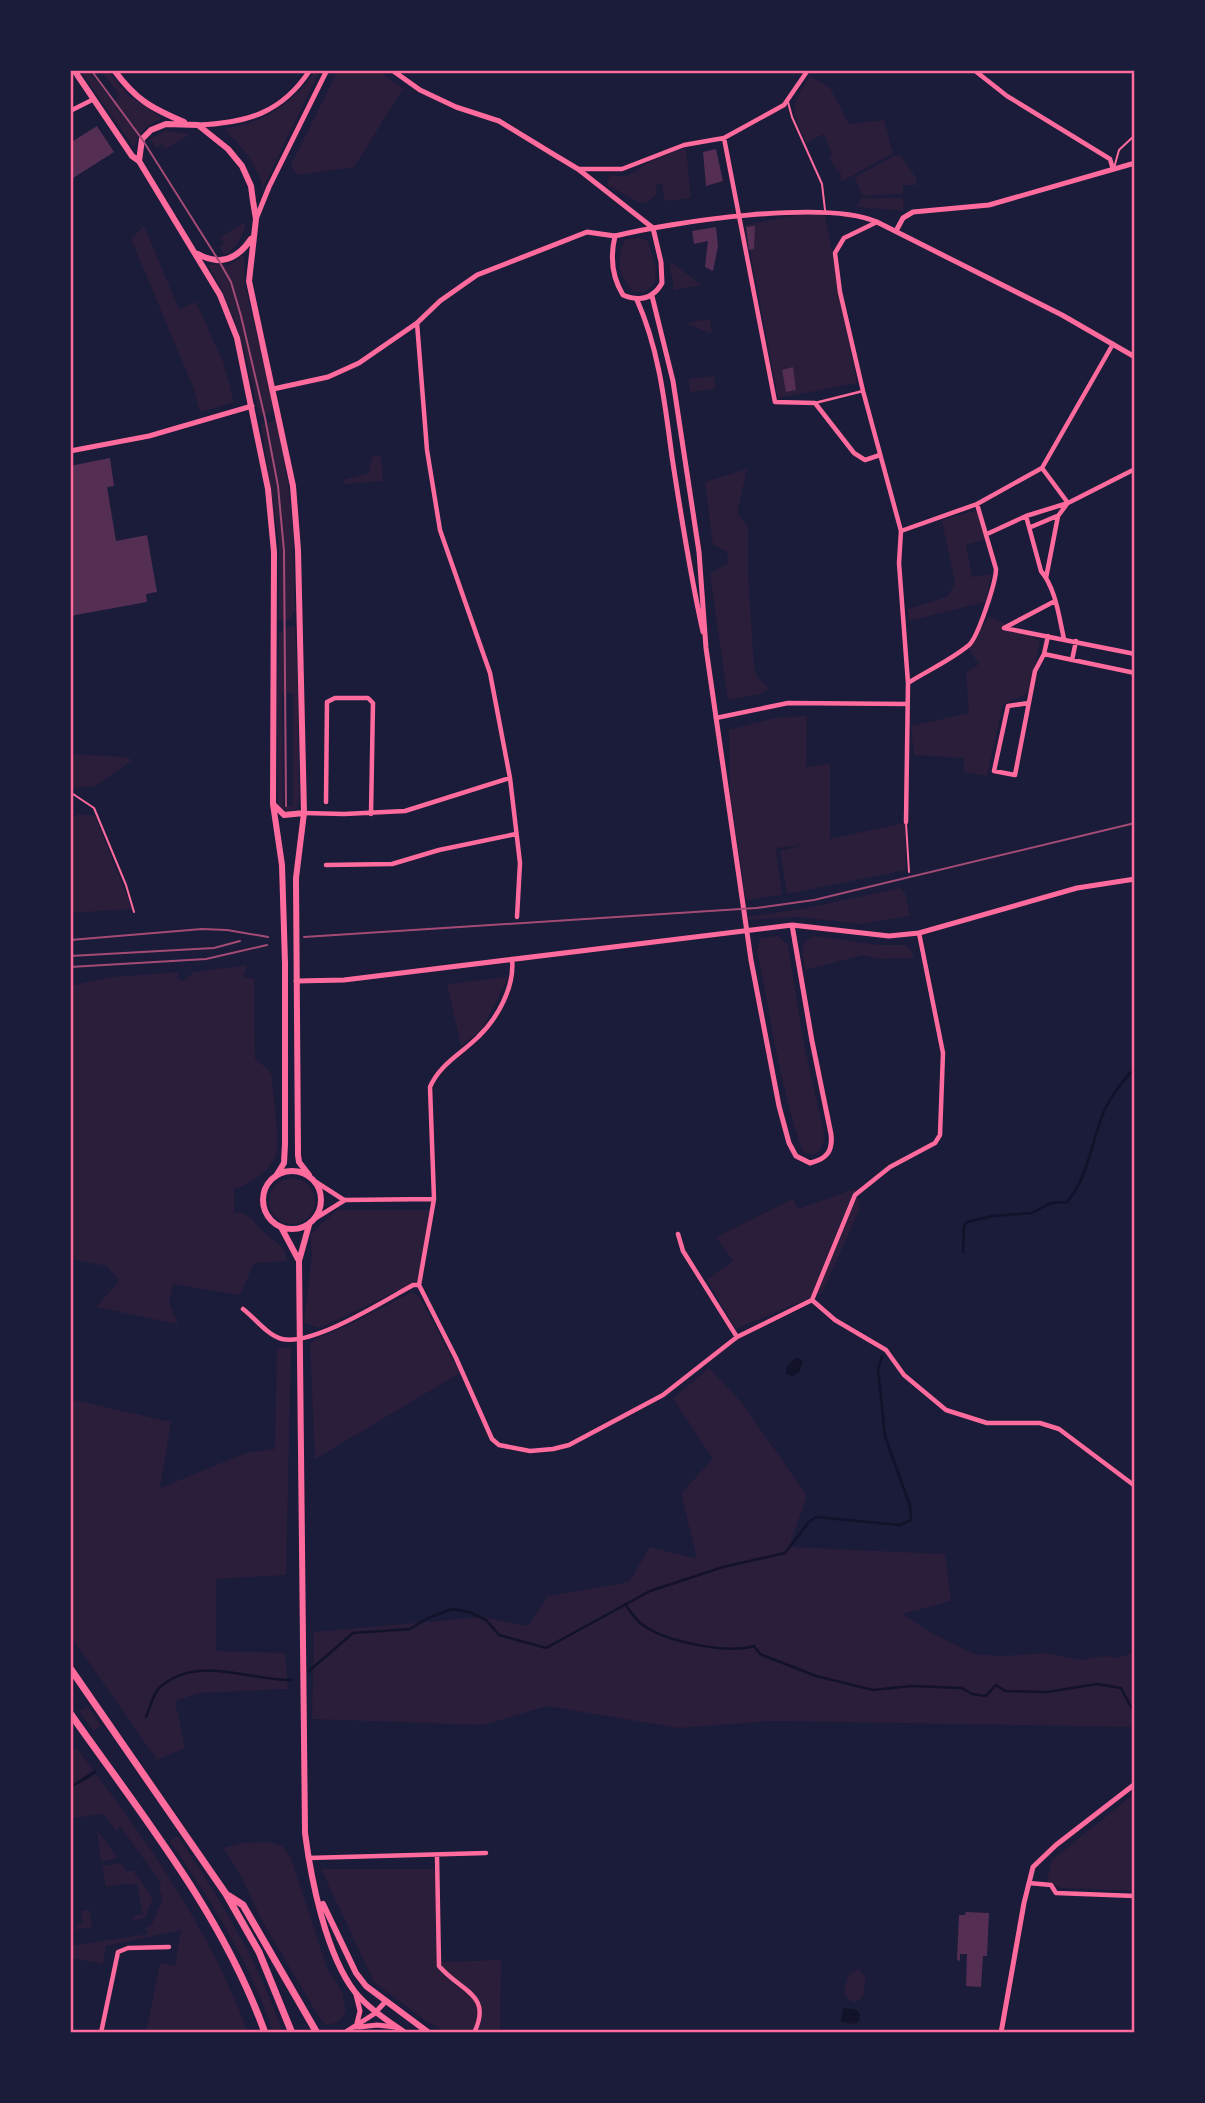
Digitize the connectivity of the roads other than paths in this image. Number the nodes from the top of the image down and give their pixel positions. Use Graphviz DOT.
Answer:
graph roads {
  1 [pos="74,70"];
  2 [pos="114,70"];
  3 [pos="310,70"];
  4 [pos="327,70"];
  5 [pos="392,70"];
  6 [pos="808,70"];
  7 [pos="974,70"];
  8 [pos="95,99"];
  9 [pos="788,102"];
  10 [pos="70,111"];
  11 [pos="186,123"];
  12 [pos="198,125"];
  13 [pos="1135,135"];
  14 [pos="723,138"];
  15 [pos="139,161"];
  16 [pos="1135,163"];
  17 [pos="578,169"];
  18 [pos="1113,169"];
  19 [pos="825,211"];
  20 [pos="737,217"];
  21 [pos="256,219"];
  22 [pos="877,222"];
  23 [pos="653,228"];
  24 [pos="896,231"];
  25 [pos="253,236"];
  26 [pos="615,236"];
  27 [pos="196,253"];
  28 [pos="652,296"];
  29 [pos="637,300"];
  30 [pos="417,323"];
  31 [pos="1114,344"];
  32 [pos="1135,357"];
  33 [pos="273,389"];
  34 [pos="863,391"];
  35 [pos="815,403"];
  36 [pos="252,406"];
  37 [pos="70,451"];
  38 [pos="880,455"];
  39 [pos="1042,468"];
  40 [pos="1135,469"];
  41 [pos="1068,503"];
  42 [pos="977,504"];
  43 [pos="1026,516"];
  44 [pos="1058,516"];
  45 [pos="1031,527"];
  46 [pos="901,531"];
  47 [pos="987,534"];
  48 [pos="1046,578"];
  49 [pos="1055,601"];
  50 [pos="1048,636"];
  51 [pos="1065,639"];
  52 [pos="1076,641"];
  53 [pos="706,649"];
  54 [pos="1044,653"];
  55 [pos="1135,654"];
  56 [pos="1073,660"];
  57 [pos="1135,673"];
  58 [pos="908,683"];
  59 [pos="1029,703"];
  60 [pos="907,704"];
  61 [pos="715,719"];
  62 [pos="510,778"];
  63 [pos="326,802"];
  64 [pos="273,804"];
  65 [pos="304,813"];
  66 [pos="371,814"];
  67 [pos="906,822"];
  68 [pos="516,834"];
  69 [pos="326,865"];
  70 [pos="909,872"];
  71 [pos="1135,879"];
  72 [pos="517,917"];
  73 [pos="792,925"];
  74 [pos="919,933"];
  75 [pos="512,959"];
  76 [pos="285,981"];
  77 [pos="296,981"];
  78 [pos="309,1175"];
  79 [pos="276,1176"];
  80 [pos="316,1182"];
  81 [pos="434,1199"];
  82 [pos="345,1200"];
  83 [pos="316,1218"];
  84 [pos="309,1225"];
  85 [pos="281,1227"];
  86 [pos="678,1234"];
  87 [pos="299,1261"];
  88 [pos="419,1285"];
  89 [pos="812,1300"];
  90 [pos="243,1309"];
  91 [pos="737,1337"];
  92 [pos="300,1339"];
  93 [pos="1135,1486"];
  94 [pos="70,1668"];
  95 [pos="70,1713"];
  96 [pos="1135,1784"];
  97 [pos="486,1853"];
  98 [pos="437,1855"];
  99 [pos="309,1858"];
  100 [pos="1029,1882"];
  101 [pos="316,1889"];
  102 [pos="226,1894"];
  103 [pos="1135,1896"];
  104 [pos="169,1947"];
  105 [pos="355,1993"];
  106 [pos="386,2001"];
  107 [pos="377,2012"];
  108 [pos="356,2027"];
  109 [pos="397,2027"];
  110 [pos="101,2033"];
  111 [pos="265,2033"];
  112 [pos="292,2033"];
  113 [pos="317,2033"];
  114 [pos="344,2033"];
  115 [pos="405,2033"];
  116 [pos="429,2033"];
  117 [pos="474,2033"];
  118 [pos="1001,2033"];
  1 -- 8 [label="main road"];
  2 -- 11 [label="main road"];
  3 -- 12 [label="main road"];
  4 -- 21 [label="main road"];
  5 -- 17 [label="main road"];
  6 -- 9 [label="street"];
  7 -- 18 [label="street"];
  8 -- 10 [label="street"];
  8 -- 15 [label="main road"];
  9 -- 14 [label="street"];
  9 -- 19 [label="lane"];
  11 -- 12 [label="main road"];
  11 -- 15 [label="main road"];
  12 -- 21 [label="main road"];
  13 -- 18 [label="lane"];
  14 -- 17 [label="street"];
  14 -- 20 [label="street"];
  15 -- 27 [label="main road"];
  16 -- 18 [label="main road"];
  17 -- 23 [label="main road"];
  18 -- 24 [label="main road"];
  19 -- 20 [label="main road"];
  19 -- 22 [label="main road"];
  20 -- 23 [label="main road"];
  20 -- 35 [label="street"];
  21 -- 25 [label="main road"];
  22 -- 24 [label="main road"];
  22 -- 34 [label="street"];
  23 -- 26 [label="main road"];
  23 -- 28 [label="main road"];
  24 -- 31 [label="main road"];
  25 -- 27 [label="main road"];
  25 -- 33 [label="main road"];
  26 -- 29 [label="main road"];
  26 -- 30 [label="main road"];
  27 -- 36 [label="main road"];
  28 -- 29 [label="main road"];
  28 -- 53 [label="main road"];
  29 -- 53 [label="main road"];
  30 -- 33 [label="main road"];
  30 -- 62 [label="street"];
  31 -- 32 [label="main road"];
  31 -- 39 [label="street"];
  33 -- 65 [label="main road"];
  34 -- 35 [label="street"];
  34 -- 38 [label="street"];
  35 -- 38 [label="street"];
  36 -- 37 [label="main road"];
  36 -- 64 [label="main road"];
  38 -- 46 [label="street"];
  39 -- 41 [label="street"];
  39 -- 42 [label="street"];
  40 -- 41 [label="street"];
  41 -- 43 [label="street"];
  41 -- 44 [label="street"];
  42 -- 46 [label="street"];
  42 -- 47 [label="street"];
  43 -- 45 [label="street"];
  43 -- 47 [label="street"];
  44 -- 45 [label="street"];
  44 -- 48 [label="street"];
  45 -- 48 [label="street"];
  46 -- 58 [label="street"];
  47 -- 58 [label="street"];
  48 -- 49 [label="street"];
  49 -- 50 [label="street"];
  49 -- 51 [label="street"];
  50 -- 51 [label="street"];
  50 -- 54 [label="street"];
  51 -- 52 [label="street"];
  52 -- 55 [label="street"];
  52 -- 56 [label="street"];
  53 -- 61 [label="main road"];
  54 -- 56 [label="street"];
  54 -- 59 [label="street"];
  56 -- 57 [label="street"];
  58 -- 60 [label="street"];
  59 -- 59 [label="street"];
  60 -- 61 [label="street"];
  60 -- 67 [label="street"];
  61 -- 73 [label="main road"];
  62 -- 66 [label="street"];
  62 -- 68 [label="street"];
  63 -- 66 [label="street"];
  64 -- 65 [label="main road"];
  64 -- 76 [label="main road"];
  65 -- 66 [label="street"];
  65 -- 77 [label="main road"];
  67 -- 70 [label="lane"];
  68 -- 69 [label="street"];
  68 -- 72 [label="street"];
  71 -- 74 [label="main road"];
  73 -- 74 [label="main road"];
  73 -- 75 [label="main road"];
  74 -- 89 [label="street"];
  75 -- 77 [label="main road"];
  75 -- 81 [label="street"];
  76 -- 77 [label="main road"];
  76 -- 79 [label="main road"];
  77 -- 78 [label="main road"];
  78 -- 79 [label="main road"];
  78 -- 80 [label="main road"];
  79 -- 85 [label="main road"];
  80 -- 82 [label="street"];
  80 -- 83 [label="main road"];
  81 -- 82 [label="street"];
  81 -- 88 [label="street"];
  82 -- 83 [label="street"];
  83 -- 84 [label="main road"];
  84 -- 85 [label="main road"];
  84 -- 87 [label="main road"];
  85 -- 87 [label="main road"];
  86 -- 91 [label="street"];
  87 -- 92 [label="main road"];
  88 -- 91 [label="street"];
  88 -- 92 [label="street"];
  89 -- 91 [label="street"];
  89 -- 93 [label="street"];
  90 -- 92 [label="street"];
  92 -- 99 [label="main road"];
  94 -- 102 [label="highway"];
  95 -- 111 [label="highway"];
  96 -- 100 [label="main road"];
  97 -- 98 [label="street"];
  98 -- 99 [label="street"];
  98 -- 117 [label="street"];
  99 -- 101 [label="main road"];
  100 -- 103 [label="street"];
  100 -- 118 [label="main road"];
  101 -- 105 [label="main road"];
  101 -- 106 [label="main road"];
  102 -- 112 [label="highway"];
  102 -- 113 [label="highway"];
  104 -- 110 [label="street"];
  105 -- 107 [label="main road"];
  105 -- 108 [label="main road"];
  106 -- 107 [label="main road"];
  106 -- 116 [label="main road"];
  107 -- 108 [label="main road"];
  107 -- 109 [label="main road"];
  108 -- 109 [label="main road"];
  108 -- 114 [label="main road"];
  109 -- 115 [label="main road"];
}
